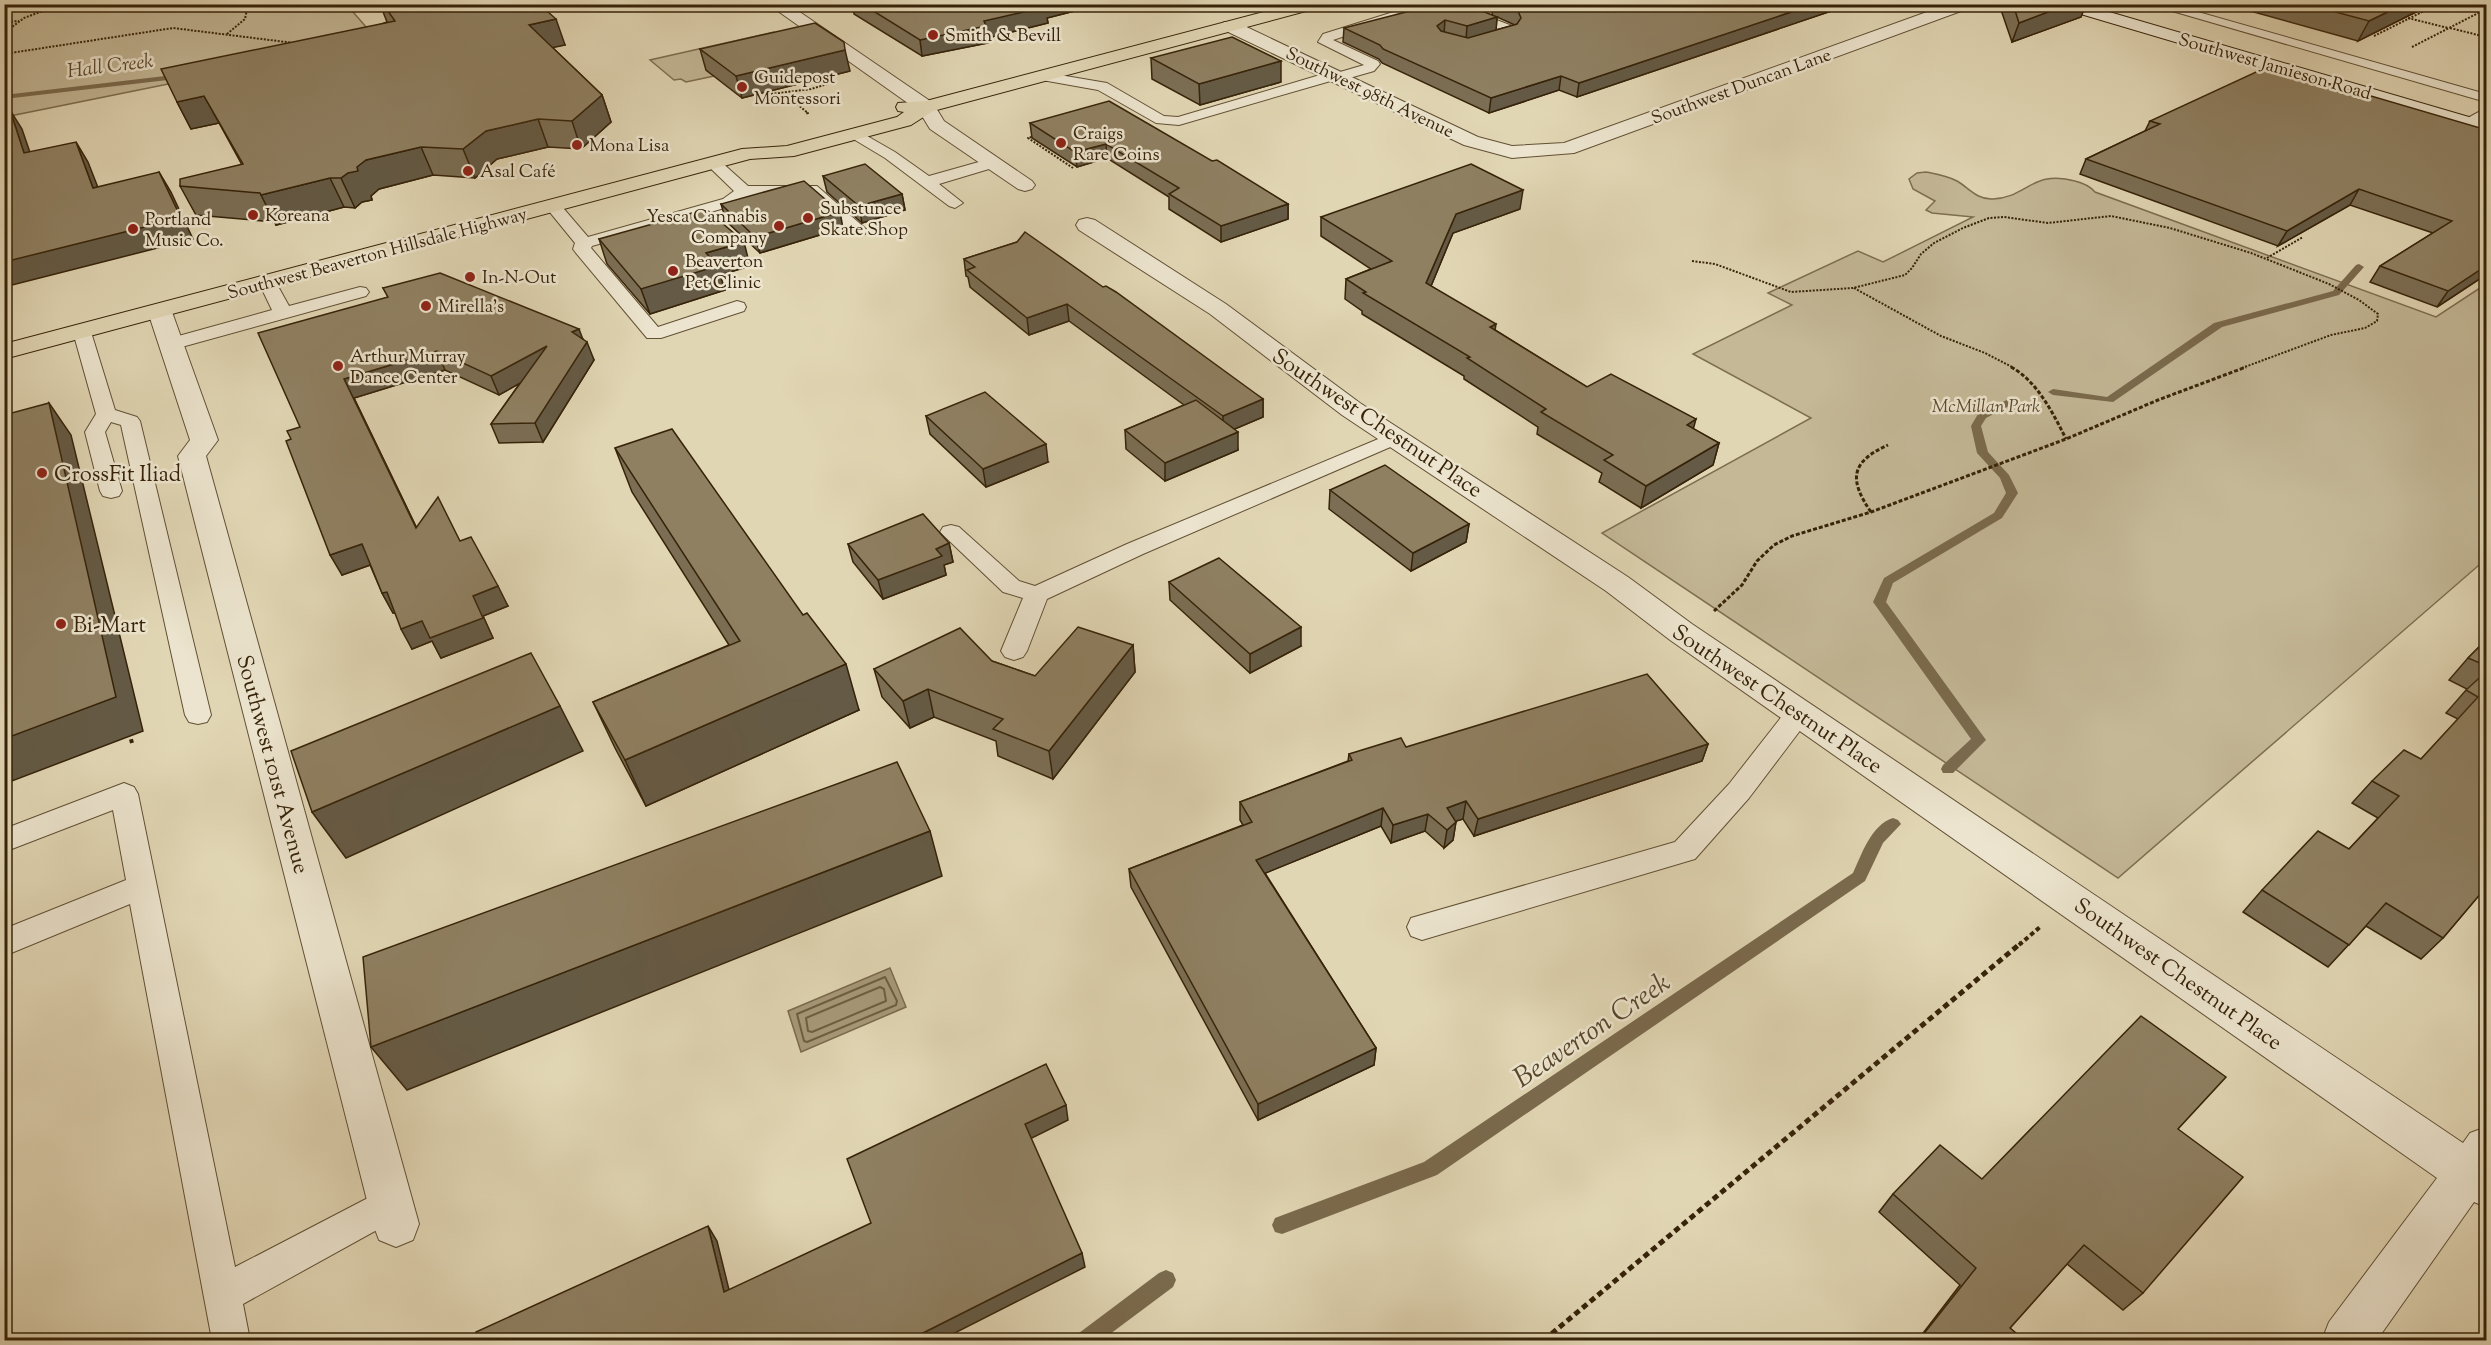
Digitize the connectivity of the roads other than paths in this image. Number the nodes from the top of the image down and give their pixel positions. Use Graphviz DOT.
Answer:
graph roads {
  1 [pos="776,4"];
  2 [pos="1315,4"];
  3 [pos="1966,4"];
  4 [pos="2063,4"];
  5 [pos="2154,4"];
  6 [pos="1434,5"];
  7 [pos="1458,9"];
  8 [pos="1230,26"];
  9 [pos="1477,43"];
  10 [pos="1091,63"];
  11 [pos="1042,76"];
  12 [pos="1337,76"];
  13 [pos="1102,86"];
  14 [pos="2487,98"];
  15 [pos="926,107"];
  16 [pos="2487,112"];
  17 [pos="2469,123"];
  18 [pos="2487,128"];
  19 [pos="855,134"];
  20 [pos="1512,152"];
  21 [pos="749,153"];
  22 [pos="713,163"];
  23 [pos="993,163"];
  24 [pos="927,182"];
  25 [pos="1025,185"];
  26 [pos="744,190"];
  27 [pos="955,203"];
  28 [pos="552,206"];
  29 [pos="701,210"];
  30 [pos="717,225"];
  31 [pos="1087,225"];
  32 [pos="859,230"];
  33 [pos="584,243"];
  34 [pos="268,283"];
  35 [pos="360,292"];
  36 [pos="737,308"];
  37 [pos="283,313"];
  38 [pos="165,328"];
  39 [pos="82,332"];
  40 [pos="4,352"];
  41 [pos="106,414"];
  42 [pos="1395,438"];
  43 [pos="111,491"];
  44 [pos="951,532"];
  45 [pos="1037,594"];
  46 [pos="1014,651"];
  47 [pos="1799,713"];
  48 [pos="198,715"];
  49 [pos="4,841"];
  50 [pos="142,886"];
  51 [pos="1422,927"];
  52 [pos="4,943"];
  53 [pos="2481,1168"];
  54 [pos="393,1214"];
  55 [pos="223,1294"];
  56 [pos="231,1341"];
  57 [pos="2347,1341"];
  1 -- 15 [label="street"];
  2 -- 8 [label="main road, Southwest Beaverton Hillsdale Highway"];
  3 -- 20 [label="street, Southwest Duncan Lane"];
  4 -- 17 [label="street, Southwest Jamieson Road"];
  5 -- 14 [label="lane"];
  6 -- 12 [label="lane"];
  7 -- 9 [label="lane"];
  8 -- 10 [label="main road, Southwest Beaverton Hillsdale Highway"];
  8 -- 12 [label="street, Southwest 98th Avenue"];
  10 -- 11 [label="main road, Southwest Beaverton Hillsdale Highway"];
  10 -- 13 [label="lane"];
  11 -- 13 [label="lane"];
  11 -- 15 [label="main road, Southwest Beaverton Hillsdale Highway"];
  12 -- 13 [label="lane"];
  12 -- 20 [label="street, Southwest 98th Avenue"];
  15 -- 19 [label="main road, Southwest Beaverton Hillsdale Highway"];
  15 -- 21 [label="main road, Southwest Beaverton Hillsdale Highway"];
  15 -- 23 [label="street"];
  16 -- 17 [label="lane"];
  17 -- 18 [label="street, Southwest Jamieson Road"];
  19 -- 21 [label="main road, Southwest Beaverton Hillsdale Highway"];
  19 -- 24 [label="lane"];
  21 -- 22 [label="main road, Southwest Beaverton Hillsdale Highway"];
  22 -- 26 [label="lane"];
  22 -- 28 [label="main road, Southwest Beaverton Hillsdale Highway"];
  23 -- 24 [label="lane"];
  23 -- 25 [label="street"];
  24 -- 27 [label="lane"];
  26 -- 29 [label="lane"];
  26 -- 32 [label="lane"];
  28 -- 33 [label="lane"];
  28 -- 34 [label="main road, Southwest Beaverton Hillsdale Highway"];
  29 -- 30 [label="lane"];
  29 -- 33 [label="lane"];
  31 -- 42 [label="street, Southwest Chestnut Place"];
  33 -- 36 [label="lane"];
  34 -- 37 [label="lane"];
  34 -- 38 [label="main road, Southwest Beaverton Hillsdale Highway"];
  35 -- 37 [label="lane"];
  37 -- 38 [label="lane"];
  38 -- 39 [label="main road, Southwest Beaverton Hillsdale Highway"];
  38 -- 54 [label="street, Southwest 101st Avenue"];
  39 -- 40 [label="main road, Southwest Beaverton Hillsdale Highway"];
  39 -- 41 [label="lane"];
  41 -- 43 [label="lane"];
  41 -- 48 [label="lane"];
  42 -- 45 [label="lane"];
  42 -- 47 [label="street, Southwest Chestnut Place"];
  44 -- 45 [label="lane"];
  45 -- 46 [label="lane"];
  47 -- 51 [label="lane"];
  47 -- 53 [label="street, Southwest Chestnut Place"];
  49 -- 50 [label="lane"];
  50 -- 52 [label="lane"];
  50 -- 55 [label="lane"];
  53 -- 57 [label="street"];
  54 -- 55 [label="lane"];
  55 -- 56 [label="lane"];
}
